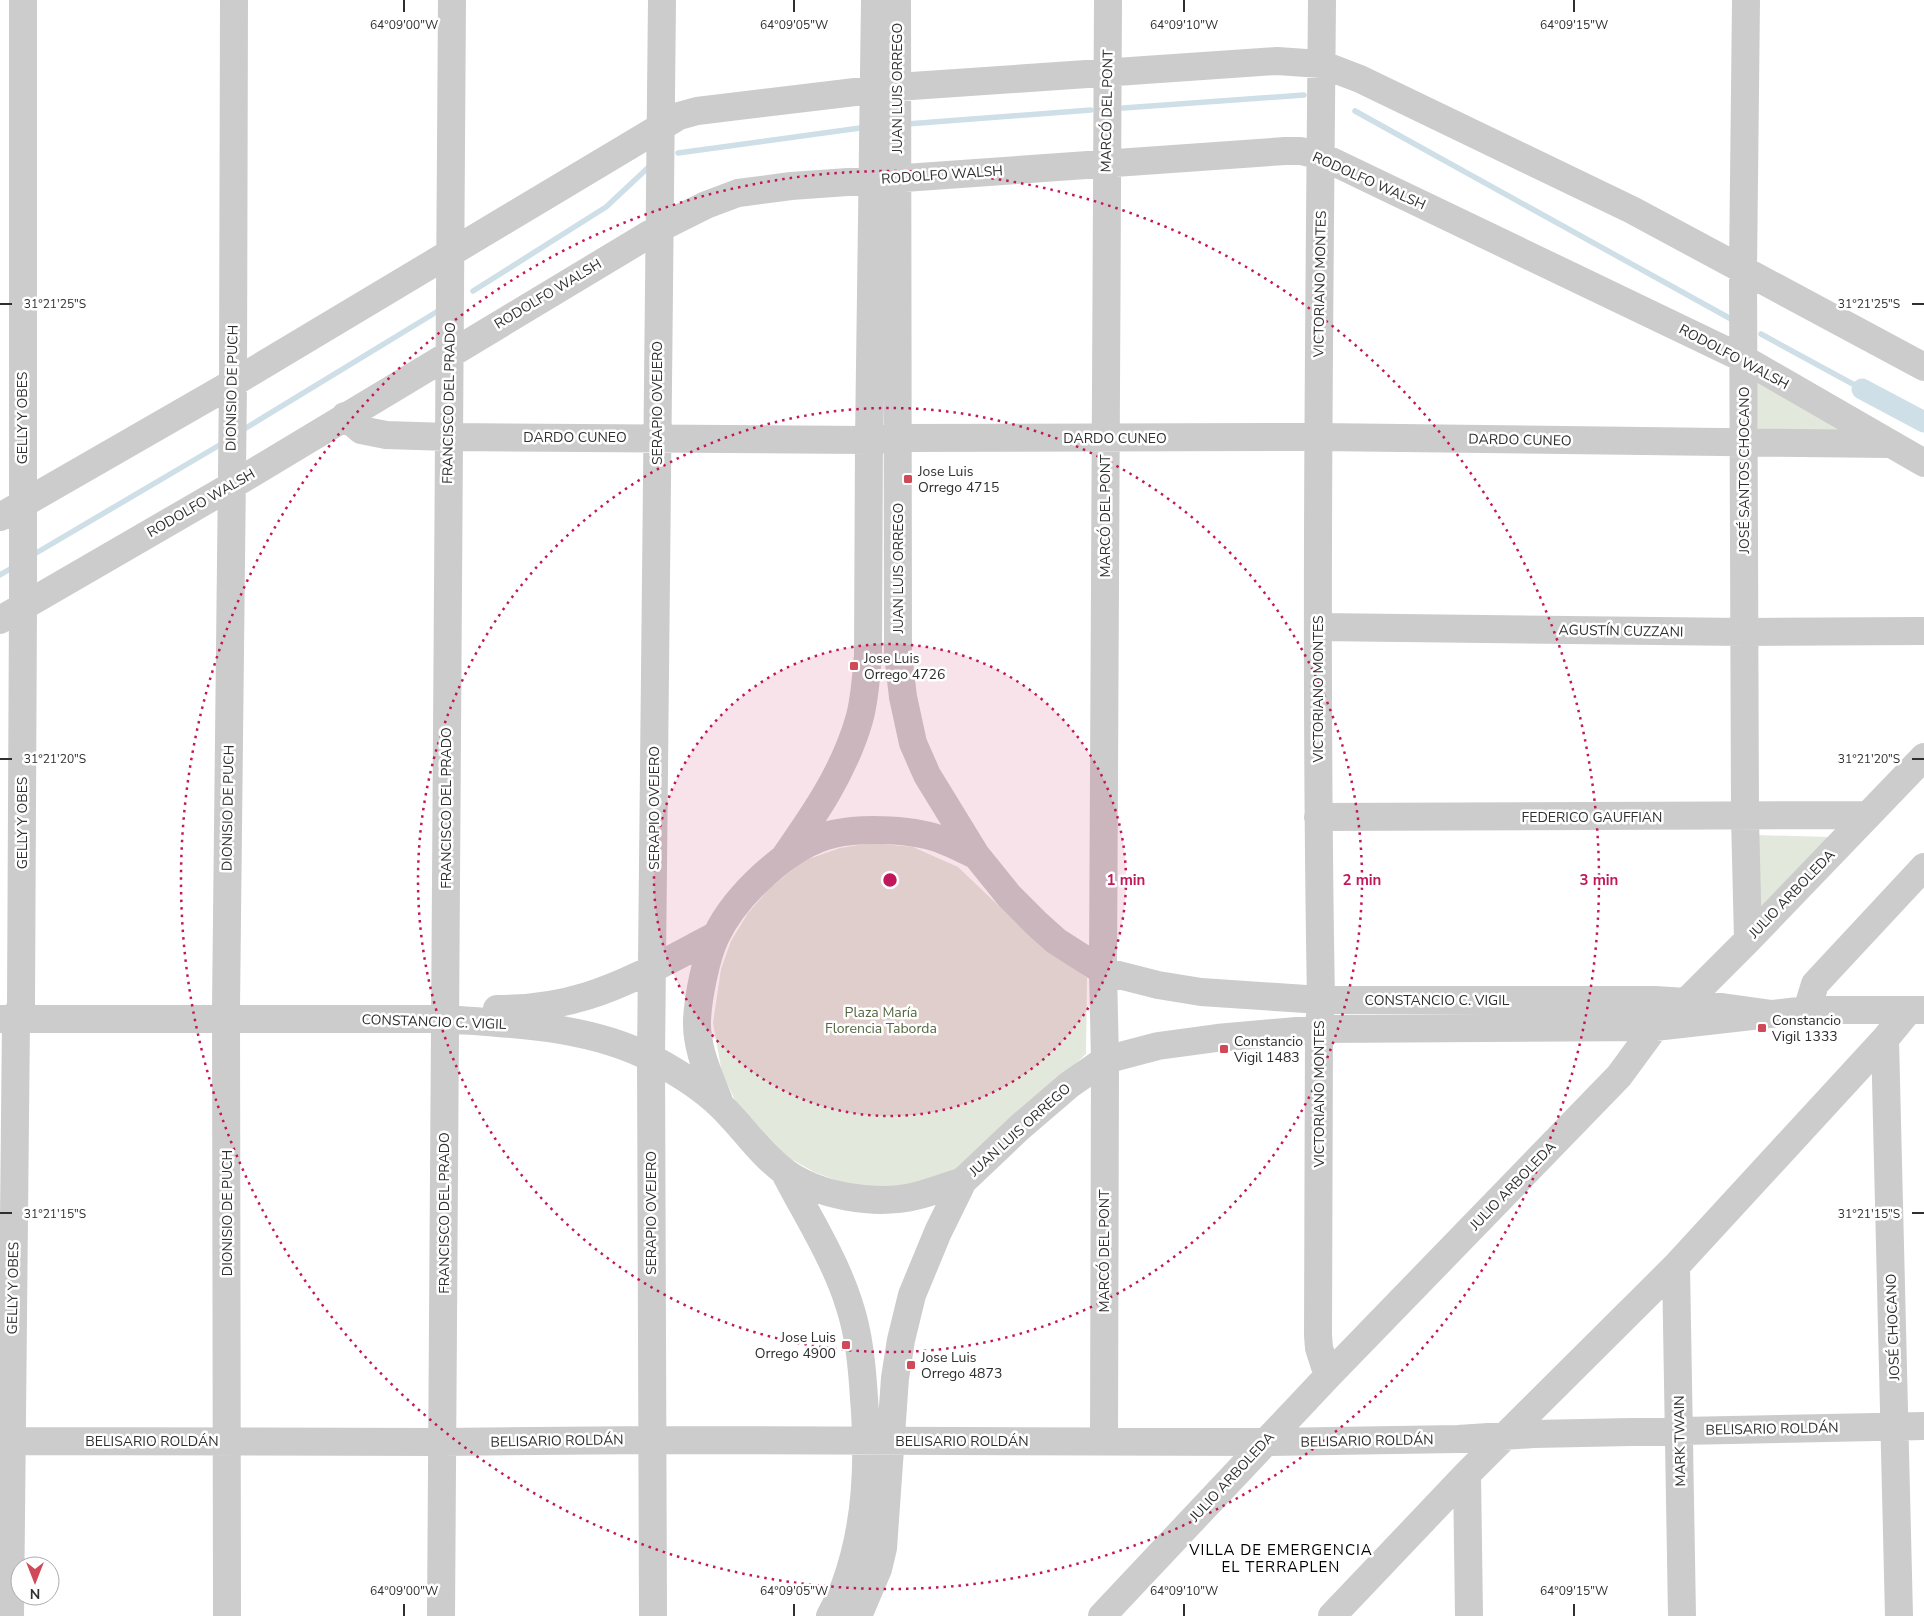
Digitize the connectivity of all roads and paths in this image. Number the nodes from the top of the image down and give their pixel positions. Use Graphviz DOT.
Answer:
graph roads {
  1 [pos="22,0"];
  2 [pos="234,0"];
  3 [pos="452,0"];
  4 [pos="662,0"];
  5 [pos="875,0"];
  6 [pos="896,0"];
  7 [pos="1108,0"];
  8 [pos="1322,0"];
  9 [pos="1746,0"];
  10 [pos="1321,64"];
  11 [pos="1108,72"];
  12 [pos="886,88"];
  13 [pos="661,126"];
  14 [pos="1321,156"];
  15 [pos="1106,164"];
  16 [pos="885,179"];
  17 [pos="658,229"];
  18 [pos="450,254"];
  19 [pos="1743,270"];
  20 [pos="450,353"];
  21 [pos="1744,359"];
  22 [pos="1924,367"];
  23 [pos="232,383"];
  24 [pos="346,416"];
  25 [pos="448,437"];
  26 [pos="1318,437"];
  27 [pos="657,438"];
  28 [pos="898,438"];
  29 [pos="1106,438"];
  30 [pos="869,440"];
  31 [pos="1744,443"];
  32 [pos="1890,444"];
  33 [pos="1924,463"];
  34 [pos="231,486"];
  35 [pos="11,511"];
  36 [pos="12,614"];
  37 [pos="1318,627"];
  38 [pos="1924,631"];
  39 [pos="1745,632"];
  40 [pos="1924,757"];
  41 [pos="1867,815"];
  42 [pos="1745,816"];
  43 [pos="1318,817"];
  44 [pos="976,856"];
  45 [pos="784,858"];
  46 [pos="1924,867"];
  47 [pos="715,936"];
  48 [pos="1748,940"];
  49 [pos="653,968"];
  50 [pos="1103,971"];
  51 [pos="1320,1000"];
  52 [pos="1686,1002"];
  53 [pos="1806,1010"];
  54 [pos="1916,1010"];
  55 [pos="9,1012"];
  56 [pos="226,1013"];
  57 [pos="445,1014"];
  58 [pos="1772,1014"];
  59 [pos="1655,1027"];
  60 [pos="1319,1029"];
  61 [pos="1885,1039"];
  62 [pos="650,1058"];
  63 [pos="1105,1060"];
  64 [pos="720,1105"];
  65 [pos="784,1171"];
  66 [pos="963,1181"];
  67 [pos="1676,1266"];
  68 [pos="1328,1376"];
  69 [pos="1895,1426"];
  70 [pos="1924,1426"];
  71 [pos="1680,1432"];
  72 [pos="1507,1436"];
  73 [pos="652,1440"];
  74 [pos="6,1441"];
  75 [pos="228,1441"];
  76 [pos="879,1441"];
  77 [pos="1104,1441"];
  78 [pos="442,1442"];
  79 [pos="1265,1442"];
  80 [pos="1468,1474"];
  81 [pos="10,1616"];
  82 [pos="227,1616"];
  83 [pos="441,1616"];
  84 [pos="653,1616"];
  85 [pos="830,1616"];
  86 [pos="858,1616"];
  87 [pos="1102,1616"];
  88 [pos="1332,1616"];
  89 [pos="1469,1616"];
  90 [pos="1682,1616"];
  91 [pos="1899,1616"];
  1 -- 35 [label="street, GELLY Y OBES"];
  2 -- 23 [label="street, DIONISIO DE PUCH"];
  3 -- 18 [label="street, FRANCISCO DEL PRADO"];
  4 -- 13 [label="street, SERAPIO OVEJERO"];
  5 -- 12 [label="street, JUAN LUIS ORREGO"];
  6 -- 12 [label="street, JUAN LUIS ORREGO"];
  7 -- 11 [label="street, MARCÓ DEL PONT"];
  8 -- 10 [label="street, VICTORIANO MONTES"];
  9 -- 19 [label="street, JOSÉ SANTOS CHOCANO"];
  10 -- 11 [label="street"];
  10 -- 14 [label="street, VICTORIANO MONTES"];
  10 -- 19 [label="street"];
  11 -- 12 [label="street"];
  11 -- 15 [label="street, MARCÓ DEL PONT"];
  12 -- 13 [label="street"];
  12 -- 16 [label="street, JUAN LUIS ORREGO"];
  13 -- 17 [label="street, SERAPIO OVEJERO"];
  13 -- 18 [label="street"];
  14 -- 15 [label="street, RODOLFO WALSH"];
  14 -- 21 [label="street, RODOLFO WALSH"];
  14 -- 26 [label="street, VICTORIANO MONTES"];
  15 -- 16 [label="street, RODOLFO WALSH"];
  15 -- 29 [label="street, MARCÓ DEL PONT"];
  16 -- 17 [label="street, RODOLFO WALSH"];
  16 -- 28 [label="street, JUAN LUIS ORREGO"];
  16 -- 30 [label="street, JUAN LUIS ORREGO"];
  17 -- 20 [label="street, RODOLFO WALSH"];
  17 -- 27 [label="street, SERAPIO OVEJERO"];
  18 -- 20 [label="street, FRANCISCO DEL PRADO"];
  18 -- 23 [label="street"];
  19 -- 21 [label="street, JOSÉ SANTOS CHOCANO"];
  19 -- 22 [label="street"];
  20 -- 24 [label="street, RODOLFO WALSH"];
  20 -- 25 [label="street, FRANCISCO DEL PRADO"];
  21 -- 31 [label="street, JOSÉ SANTOS CHOCANO"];
  21 -- 32 [label="street, RODOLFO WALSH"];
  23 -- 34 [label="street, DIONISIO DE PUCH"];
  23 -- 35 [label="street"];
  24 -- 25 [label="street, DARDO CUNEO"];
  24 -- 34 [label="street, RODOLFO WALSH"];
  25 -- 27 [label="street, DARDO CUNEO"];
  25 -- 57 [label="street, FRANCISCO DEL PRADO"];
  26 -- 29 [label="street, DARDO CUNEO"];
  26 -- 31 [label="street, DARDO CUNEO"];
  26 -- 37 [label="street, VICTORIANO MONTES"];
  27 -- 30 [label="street, DARDO CUNEO"];
  27 -- 49 [label="street, SERAPIO OVEJERO"];
  28 -- 29 [label="street, DARDO CUNEO"];
  28 -- 30 [label="street, DARDO CUNEO"];
  28 -- 44 [label="street, JUAN LUIS ORREGO"];
  29 -- 50 [label="street, MARCÓ DEL PONT"];
  30 -- 45 [label="street, JUAN LUIS ORREGO"];
  31 -- 32 [label="street, DARDO CUNEO"];
  31 -- 39 [label="street, JOSÉ SANTOS CHOCANO"];
  32 -- 33 [label="street, RODOLFO WALSH"];
  34 -- 36 [label="street, RODOLFO WALSH"];
  34 -- 56 [label="street, DIONISIO DE PUCH"];
  35 -- 36 [label="street, GELLY Y OBES"];
  36 -- 55 [label="street, GELLY Y OBES"];
  37 -- 39 [label="street, AGUSTÍN CUZZANI"];
  37 -- 43 [label="street, VICTORIANO MONTES"];
  38 -- 39 [label="street, AGUSTÍN CUZZANI"];
  39 -- 42 [label="street, JOSÉ SANTOS CHOCANO"];
  40 -- 41 [label="street, JULIO ARBOLEDA"];
  41 -- 42 [label="street, FEDERICO GAUFFIAN"];
  41 -- 48 [label="street, JULIO ARBOLEDA"];
  42 -- 43 [label="street, FEDERICO GAUFFIAN"];
  42 -- 48 [label="street, JOSÉ SANTOS CHOCANO"];
  43 -- 51 [label="street, VICTORIANO MONTES"];
  44 -- 45 [label="street"];
  44 -- 50 [label="street, JUAN LUIS ORREGO"];
  45 -- 47 [label="street"];
  46 -- 53 [label="street"];
  47 -- 49 [label="street, CONSTANCIO C. VIGIL"];
  47 -- 64 [label="street"];
  48 -- 52 [label="street, JULIO ARBOLEDA"];
  49 -- 57 [label="street, CONSTANCIO C. VIGIL"];
  49 -- 62 [label="street, SERAPIO OVEJERO"];
  50 -- 51 [label="street, CONSTANCIO C. VIGIL"];
  50 -- 63 [label="street, MARCÓ DEL PONT"];
  51 -- 52 [label="street, CONSTANCIO C. VIGIL"];
  51 -- 60 [label="street, VICTORIANO MONTES"];
  52 -- 58 [label="street, CONSTANCIO C. VIGIL"];
  52 -- 59 [label="street, JULIO ARBOLEDA"];
  53 -- 54 [label="street, CONSTANCIO C. VIGIL"];
  53 -- 58 [label="street, CONSTANCIO C. VIGIL"];
  54 -- 61 [label="street"];
  55 -- 56 [label="street, CONSTANCIO C. VIGIL"];
  55 -- 74 [label="street, GELLY Y OBES"];
  56 -- 57 [label="street, CONSTANCIO C. VIGIL"];
  56 -- 75 [label="street, DIONISIO DE PUCH"];
  57 -- 62 [label="street, CONSTANCIO C. VIGIL"];
  57 -- 78 [label="street, FRANCISCO DEL PRADO"];
  58 -- 59 [label="street, CONSTANCIO C. VIGIL"];
  59 -- 60 [label="street, CONSTANCIO C. VIGIL"];
  59 -- 68 [label="street, JULIO ARBOLEDA"];
  60 -- 63 [label="street, CONSTANCIO C. VIGIL"];
  60 -- 68 [label="street, VICTORIANO MONTES"];
  61 -- 67 [label="street"];
  61 -- 69 [label="street, JOSÉ CHOCANO"];
  62 -- 64 [label="street, CONSTANCIO C. VIGIL"];
  62 -- 73 [label="street, SERAPIO OVEJERO"];
  63 -- 66 [label="street, JUAN LUIS ORREGO"];
  63 -- 77 [label="street, MARCÓ DEL PONT"];
  64 -- 65 [label="street, CONSTANCIO C. VIGIL"];
  65 -- 66 [label="street, CONSTANCIO C. VIGIL"];
  65 -- 76 [label="street, JUAN LUIS ORREGO"];
  66 -- 76 [label="street, JUAN LUIS ORREGO"];
  67 -- 71 [label="street, MARK TWAIN"];
  67 -- 72 [label="street"];
  68 -- 79 [label="street, JULIO ARBOLEDA"];
  69 -- 70 [label="street, BELISARIO ROLDÁN"];
  69 -- 71 [label="street, BELISARIO ROLDÁN"];
  69 -- 91 [label="street, JOSÉ CHOCANO"];
  71 -- 72 [label="street, BELISARIO ROLDÁN"];
  71 -- 90 [label="street, MARK TWAIN"];
  72 -- 79 [label="street, BELISARIO ROLDÁN"];
  72 -- 80 [label="street"];
  73 -- 76 [label="street, BELISARIO ROLDÁN"];
  73 -- 78 [label="street, BELISARIO ROLDÁN"];
  73 -- 84 [label="street, SERAPIO OVEJERO"];
  74 -- 75 [label="street, BELISARIO ROLDÁN"];
  74 -- 81 [label="street, GELLY Y OBES"];
  75 -- 78 [label="street, BELISARIO ROLDÁN"];
  75 -- 82 [label="street, DIONISIO DE PUCH"];
  76 -- 77 [label="street, BELISARIO ROLDÁN"];
  76 -- 85 [label="street, JUAN LUIS ORREGO"];
  76 -- 86 [label="street, JUAN LUIS ORREGO"];
  77 -- 79 [label="street, BELISARIO ROLDÁN"];
  78 -- 83 [label="street, FRANCISCO DEL PRADO"];
  79 -- 87 [label="street, JULIO ARBOLEDA"];
  80 -- 88 [label="street"];
  80 -- 89 [label="street"];
}
